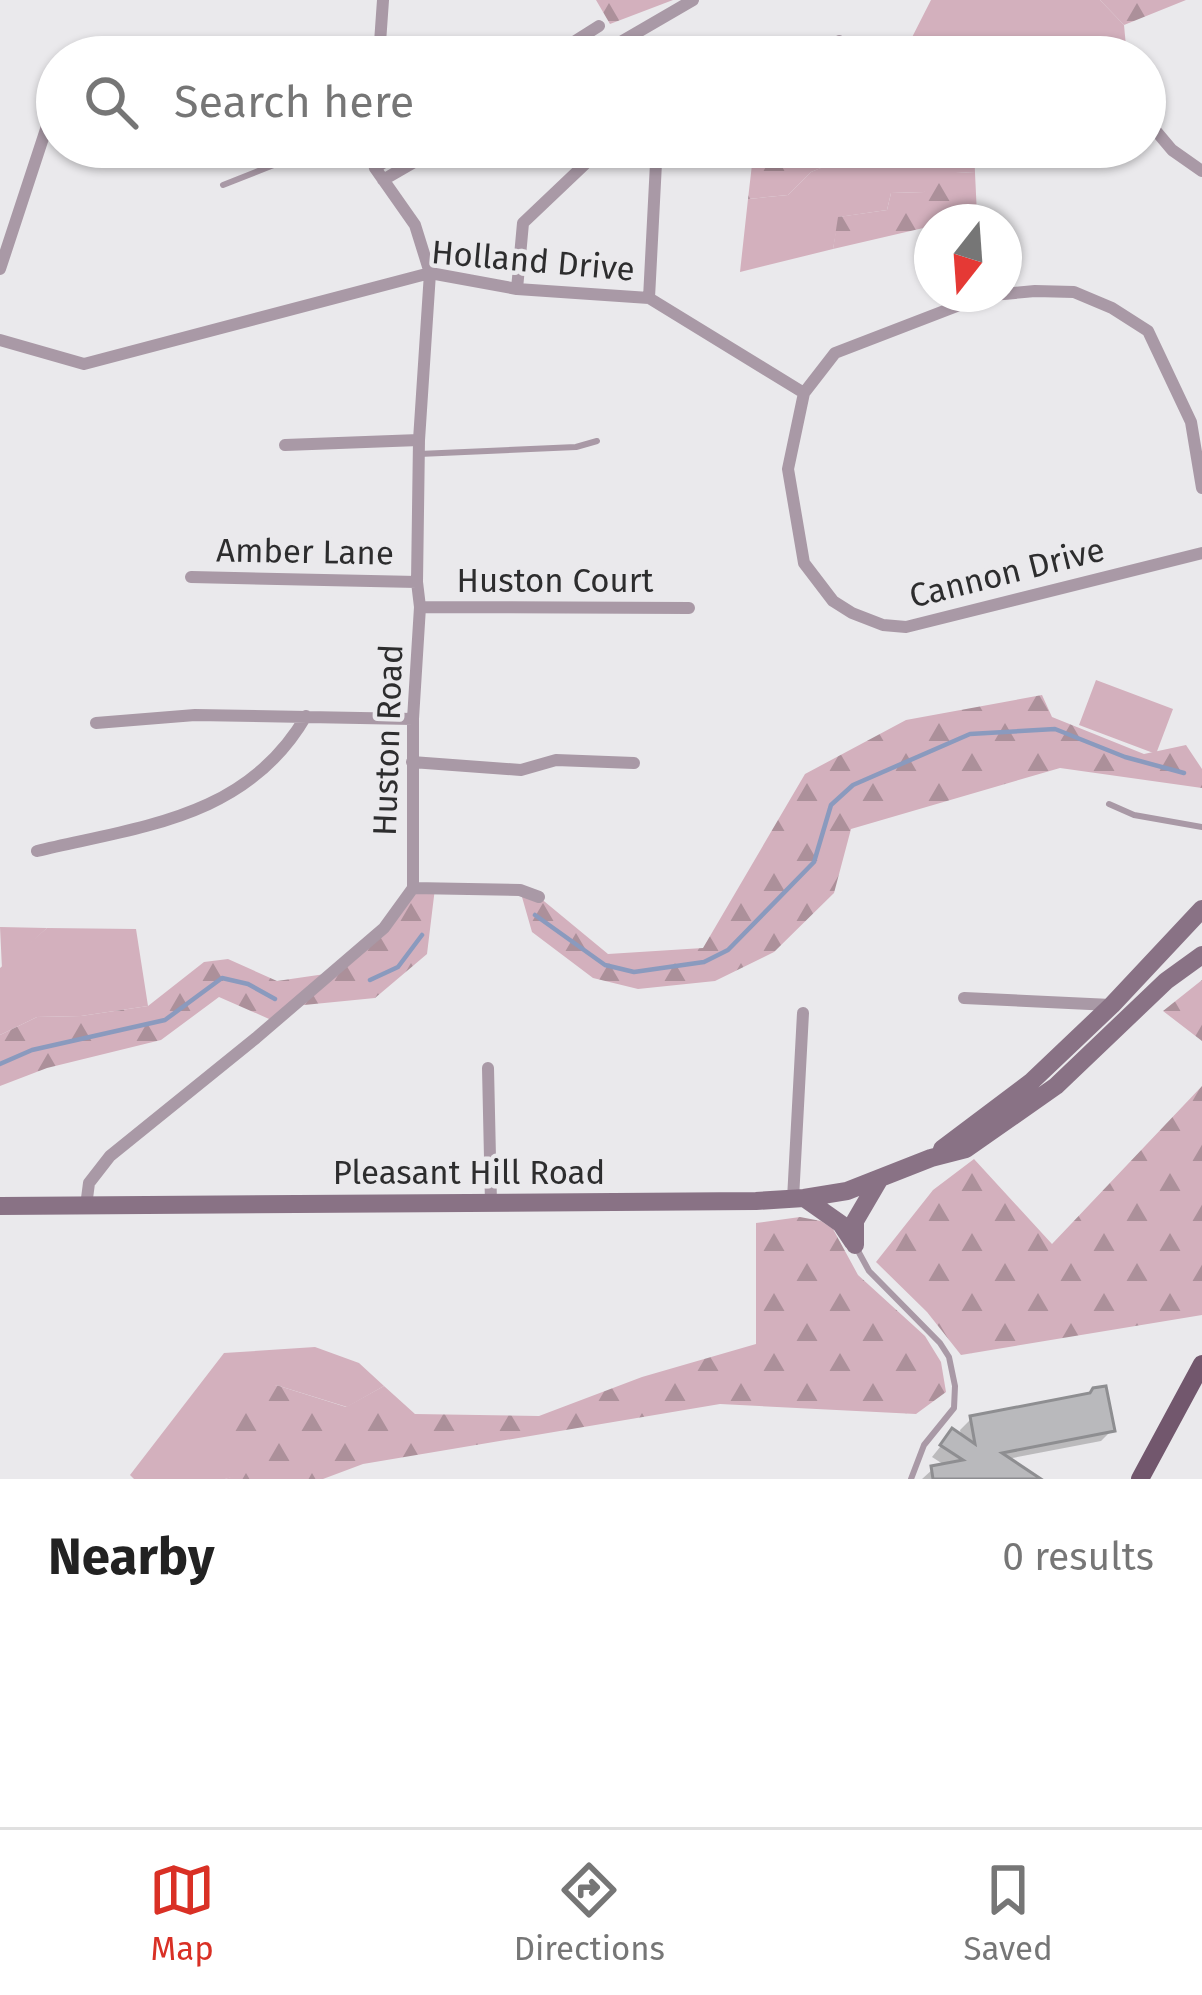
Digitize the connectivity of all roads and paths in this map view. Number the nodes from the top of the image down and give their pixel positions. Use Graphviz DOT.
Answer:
graph roads {
  1 [pos="383,0"];
  2 [pos="693,0"];
  3 [pos="599,26"];
  4 [pos="380,36"];
  5 [pos="583,36"];
  6 [pos="631,36"];
  7 [pos="1166,143"];
  8 [pos="36,157"];
  9 [pos="266,168"];
  10 [pos="377,168"];
  11 [pos="385,168"];
  12 [pos="393,168"];
  13 [pos="582,168"];
  14 [pos="656,168"];
  15 [pos="1202,171"];
  16 [pos="379,174"];
  17 [pos="223,185"];
  18 [pos="0,269"];
  19 [pos="430,274"];
  20 [pos="517,290"];
  21 [pos="1022,292"];
  22 [pos="649,298"];
  23 [pos="941,312"];
  24 [pos="0,340"];
  25 [pos="804,393"];
  26 [pos="597,441"];
  27 [pos="285,445"];
  28 [pos="419,447"];
  29 [pos="1202,488"];
  30 [pos="1202,553"];
  31 [pos="191,577"];
  32 [pos="417,582"];
  33 [pos="420,608"];
  34 [pos="689,608"];
  35 [pos="306,716"];
  36 [pos="412,719"];
  37 [pos="96,723"];
  38 [pos="412,762"];
  39 [pos="634,763"];
  40 [pos="1109,804"];
  41 [pos="1202,827"];
  42 [pos="37,851"];
  43 [pos="413,888"];
  44 [pos="539,897"];
  45 [pos="1202,909"];
  46 [pos="1202,955"];
  47 [pos="964,998"];
  48 [pos="1112,1005"];
  49 [pos="803,1013"];
  50 [pos="488,1068"];
  51 [pos="931,1157"];
  52 [pos="879,1180"];
  53 [pos="799,1198"];
  54 [pos="491,1203"];
  55 [pos="0,1206"];
  56 [pos="86,1206"];
  57 [pos="855,1245"];
  58 [pos="1202,1364"];
  59 [pos="910,1479"];
  60 [pos="1140,1479"];
  1 -- 4 [label="street"];
  2 -- 6 [label="street"];
  3 -- 5 [label="street"];
  7 -- 15 [label="street"];
  8 -- 18 [label="street"];
  9 -- 17 [label="lane"];
  10 -- 16 [label="street, Huston Road"];
  11 -- 16 [label="street"];
  12 -- 16 [label="street"];
  13 -- 20 [label="street"];
  14 -- 22 [label="street"];
  16 -- 19 [label="street, Huston Road"];
  19 -- 20 [label="street, Holland Drive"];
  19 -- 24 [label="street, Holland Drive"];
  19 -- 28 [label="street, Huston Road"];
  20 -- 22 [label="street, Holland Drive"];
  21 -- 29 [label="street"];
  22 -- 25 [label="street, Holland Drive"];
  23 -- 25 [label="street"];
  25 -- 30 [label="street, Cannon Drive"];
  26 -- 28 [label="lane"];
  27 -- 28 [label="street"];
  28 -- 32 [label="street, Huston Road"];
  31 -- 32 [label="street, Amber Lane"];
  32 -- 33 [label="street, Huston Road"];
  33 -- 34 [label="street, Huston Court"];
  33 -- 36 [label="street, Huston Road"];
  35 -- 36 [label="street"];
  35 -- 37 [label="street"];
  35 -- 42 [label="street"];
  36 -- 38 [label="street, Huston Road"];
  38 -- 39 [label="street"];
  38 -- 43 [label="street, Huston Road"];
  40 -- 41 [label="lane"];
  43 -- 44 [label="street"];
  43 -- 56 [label="street"];
  45 -- 48 [label="main road, Pleasant Hill Road"];
  46 -- 51 [label="main road, Pleasant Hill Road"];
  47 -- 48 [label="street"];
  48 -- 51 [label="main road, Pleasant Hill Road"];
  49 -- 53 [label="street"];
  50 -- 54 [label="street"];
  51 -- 52 [label="main road, Pleasant Hill Road"];
  52 -- 53 [label="main road, Pleasant Hill Road"];
  52 -- 57 [label="main road"];
  53 -- 54 [label="main road, Pleasant Hill Road"];
  53 -- 57 [label="main road"];
  54 -- 56 [label="main road, Pleasant Hill Road"];
  55 -- 56 [label="main road, Pleasant Hill Road"];
  57 -- 59 [label="lane"];
  58 -- 60 [label="main road"];
}
